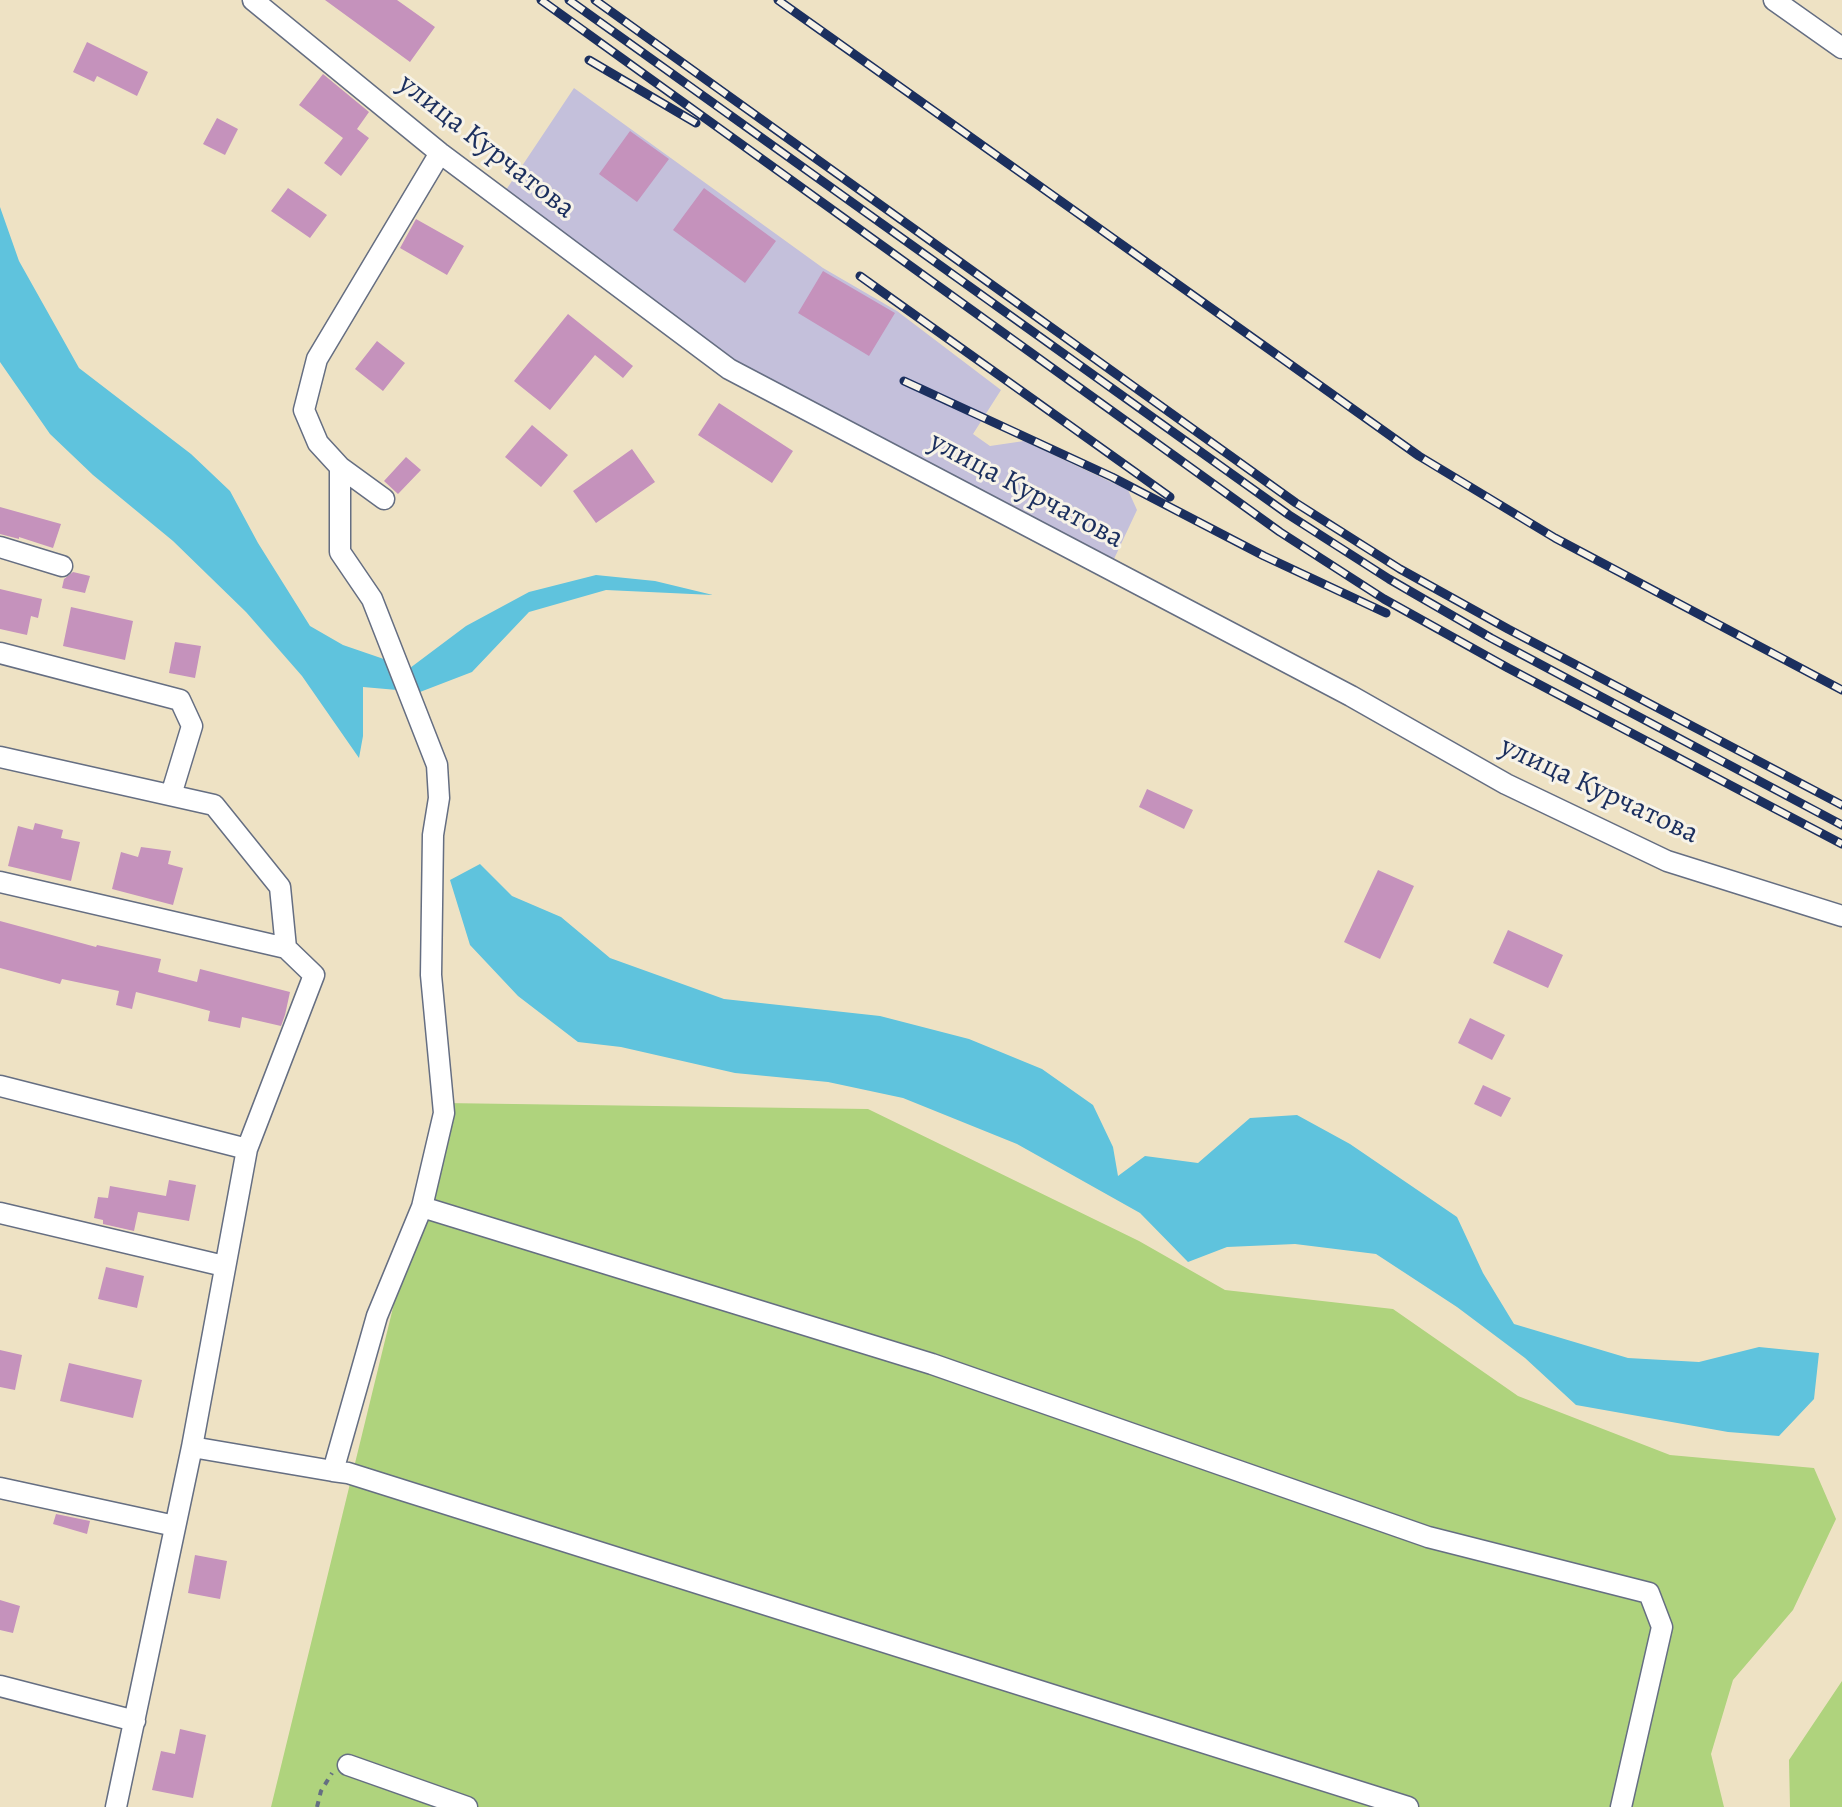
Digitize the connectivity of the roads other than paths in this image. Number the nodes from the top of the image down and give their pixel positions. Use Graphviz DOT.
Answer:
graph roads {
  1 [pos="253,0"];
  2 [pos="1774,0"];
  3 [pos="1842,48"];
  4 [pos="440,153"];
  5 [pos="340,467"];
  6 [pos="384,499"];
  7 [pos="0,547"];
  8 [pos="62,566"];
  9 [pos="0,653"];
  10 [pos="0,757"];
  11 [pos="171,795"];
  12 [pos="0,882"];
  13 [pos="1842,916"];
  14 [pos="286,948"];
  15 [pos="0,1086"];
  16 [pos="247,1149"];
  17 [pos="422,1207"];
  18 [pos="0,1213"];
  19 [pos="224,1266"];
  20 [pos="192,1447"];
  21 [pos="333,1471"];
  22 [pos="0,1488"];
  23 [pos="175,1526"];
  24 [pos="0,1686"];
  25 [pos="135,1721"];
  26 [pos="348,1765"];
  27 [pos="116,1807"];
  28 [pos="467,1807"];
  29 [pos="1408,1807"];
  30 [pos="1621,1807"];
  1 -- 4 [label="street, улица Курчатова"];
  2 -- 3 [label="street"];
  4 -- 5 [label="street"];
  4 -- 13 [label="street, улица Курчатова"];
  5 -- 6 [label="street"];
  5 -- 17 [label="street"];
  7 -- 8 [label="street"];
  9 -- 11 [label="street"];
  10 -- 11 [label="street"];
  11 -- 14 [label="street"];
  12 -- 14 [label="street"];
  14 -- 16 [label="street"];
  15 -- 16 [label="street"];
  16 -- 19 [label="street"];
  17 -- 21 [label="street"];
  17 -- 30 [label="street"];
  18 -- 19 [label="street"];
  19 -- 20 [label="street"];
  20 -- 21 [label="street"];
  20 -- 23 [label="street"];
  21 -- 29 [label="street"];
  22 -- 23 [label="street"];
  23 -- 25 [label="street"];
  24 -- 25 [label="street"];
  25 -- 27 [label="street"];
  26 -- 28 [label="street"];
}
